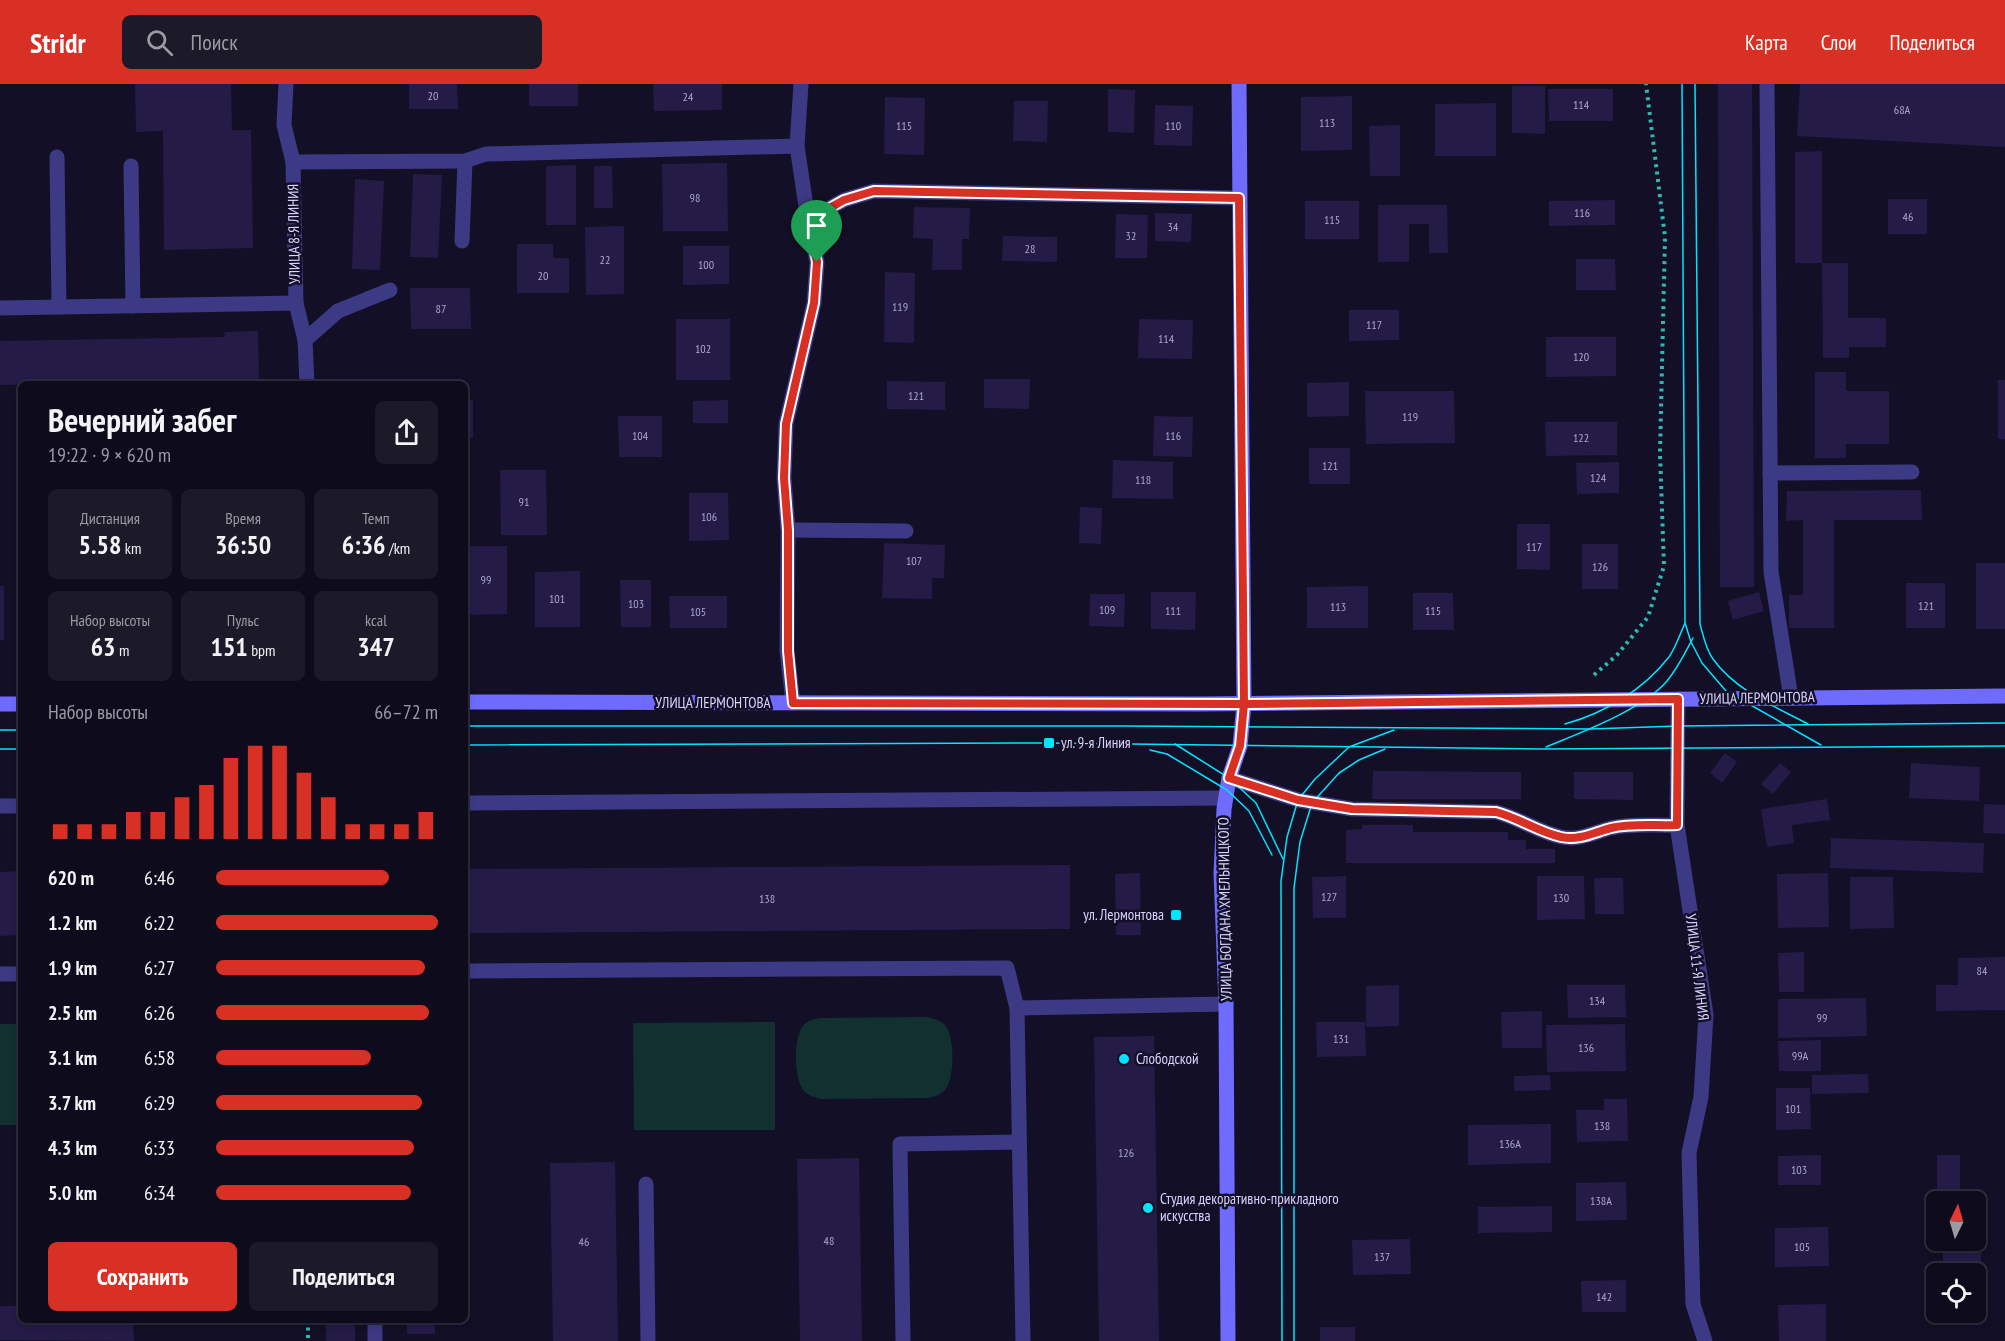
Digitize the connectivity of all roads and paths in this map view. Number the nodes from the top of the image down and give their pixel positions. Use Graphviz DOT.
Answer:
graph roads {
  1 [pos="286,84"];
  2 [pos="801,84"];
  3 [pos="1239,84"];
  4 [pos="1646,84"];
  5 [pos="1767,84"];
  6 [pos="797,146"];
  7 [pos="57,157"];
  8 [pos="465,161"];
  9 [pos="293,162"];
  10 [pos="131,166"];
  11 [pos="1239,198"];
  12 [pos="808,220"];
  13 [pos="462,241"];
  14 [pos="390,290"];
  15 [pos="296,303"];
  16 [pos="133,306"];
  17 [pos="59,307"];
  18 [pos="0,308"];
  19 [pos="305,340"];
  20 [pos="307,381"];
  21 [pos="1912,472"];
  22 [pos="1770,473"];
  23 [pos="788,530"];
  24 [pos="906,531"];
  25 [pos="2005,696"];
  26 [pos="1791,698"];
  27 [pos="1678,699"];
  28 [pos="1564,701"];
  29 [pos="468,702"];
  30 [pos="793,703"];
  31 [pos="0,704"];
  32 [pos="18,704"];
  33 [pos="1244,704"];
  34 [pos="1229,778"];
  35 [pos="1226,798"];
  36 [pos="468,803"];
  37 [pos="0,806"];
  38 [pos="18,806"];
  39 [pos="1677,825"];
  40 [pos="468,971"];
  41 [pos="0,974"];
  42 [pos="18,974"];
  43 [pos="1226,1004"];
  44 [pos="1017,1008"];
  45 [pos="1020,1142"];
  46 [pos="646,1184"];
  47 [pos="308,1323"];
  48 [pos="375,1323"];
  49 [pos="309,1341"];
  50 [pos="375,1341"];
  51 [pos="648,1341"];
  52 [pos="903,1341"];
  53 [pos="1023,1341"];
  54 [pos="1228,1341"];
  55 [pos="1706,1341"];
  1 -- 9 [label="street, УЛИЦА 8-Я ЛИНИЯ"];
  2 -- 6 [label="street"];
  3 -- 11 [label="main road, УЛИЦА БОГДАНА ХМЕЛЬНИЦКОГО"];
  4 -- 28 [label="path"];
  5 -- 22 [label="street"];
  6 -- 8 [label="street"];
  6 -- 12 [label="street"];
  7 -- 17 [label="street"];
  8 -- 9 [label="street"];
  8 -- 13 [label="street"];
  9 -- 15 [label="street, УЛИЦА 8-Я ЛИНИЯ"];
  10 -- 16 [label="street"];
  11 -- 12 [label="street"];
  11 -- 33 [label="main road, УЛИЦА БОГДАНА ХМЕЛЬНИЦКОГО"];
  12 -- 23 [label="street"];
  14 -- 19 [label="street"];
  15 -- 16 [label="street"];
  15 -- 19 [label="street, УЛИЦА 8-Я ЛИНИЯ"];
  16 -- 17 [label="street"];
  17 -- 18 [label="street"];
  19 -- 20 [label="street, УЛИЦА 8-Я ЛИНИЯ"];
  21 -- 22 [label="street"];
  22 -- 26 [label="street"];
  23 -- 24 [label="street"];
  23 -- 30 [label="street"];
  25 -- 26 [label="main road, УЛИЦА ЛЕРМОНТОВА"];
  26 -- 27 [label="main road, УЛИЦА ЛЕРМОНТОВА"];
  27 -- 28 [label="main road, УЛИЦА ЛЕРМОНТОВА"];
  27 -- 39 [label="street, УЛИЦА 11-Я ЛИНИЯ"];
  28 -- 33 [label="main road, УЛИЦА ЛЕРМОНТОВА"];
  29 -- 30 [label="main road, УЛИЦА ЛЕРМОНТОВА"];
  30 -- 33 [label="main road, УЛИЦА ЛЕРМОНТОВА"];
  31 -- 32 [label="main road"];
  33 -- 34 [label="main road, УЛИЦА БОГДАНА ХМЕЛЬНИЦКОГО"];
  34 -- 35 [label="main road, УЛИЦА БОГДАНА ХМЕЛЬНИЦКОГО"];
  34 -- 39 [label="street"];
  35 -- 36 [label="street"];
  35 -- 43 [label="main road, УЛИЦА БОГДАНА ХМЕЛЬНИЦКОГО"];
  37 -- 38 [label="street"];
  39 -- 55 [label="street, УЛИЦА 11-Я ЛИНИЯ"];
  40 -- 44 [label="street"];
  41 -- 42 [label="street"];
  43 -- 44 [label="street"];
  43 -- 54 [label="main road, УЛИЦА БОГДАНА ХМЕЛЬНИЦКОГО"];
  44 -- 45 [label="street"];
  45 -- 52 [label="street"];
  45 -- 53 [label="street"];
  46 -- 51 [label="street"];
  47 -- 49 [label="path"];
  48 -- 50 [label="street"];
}
